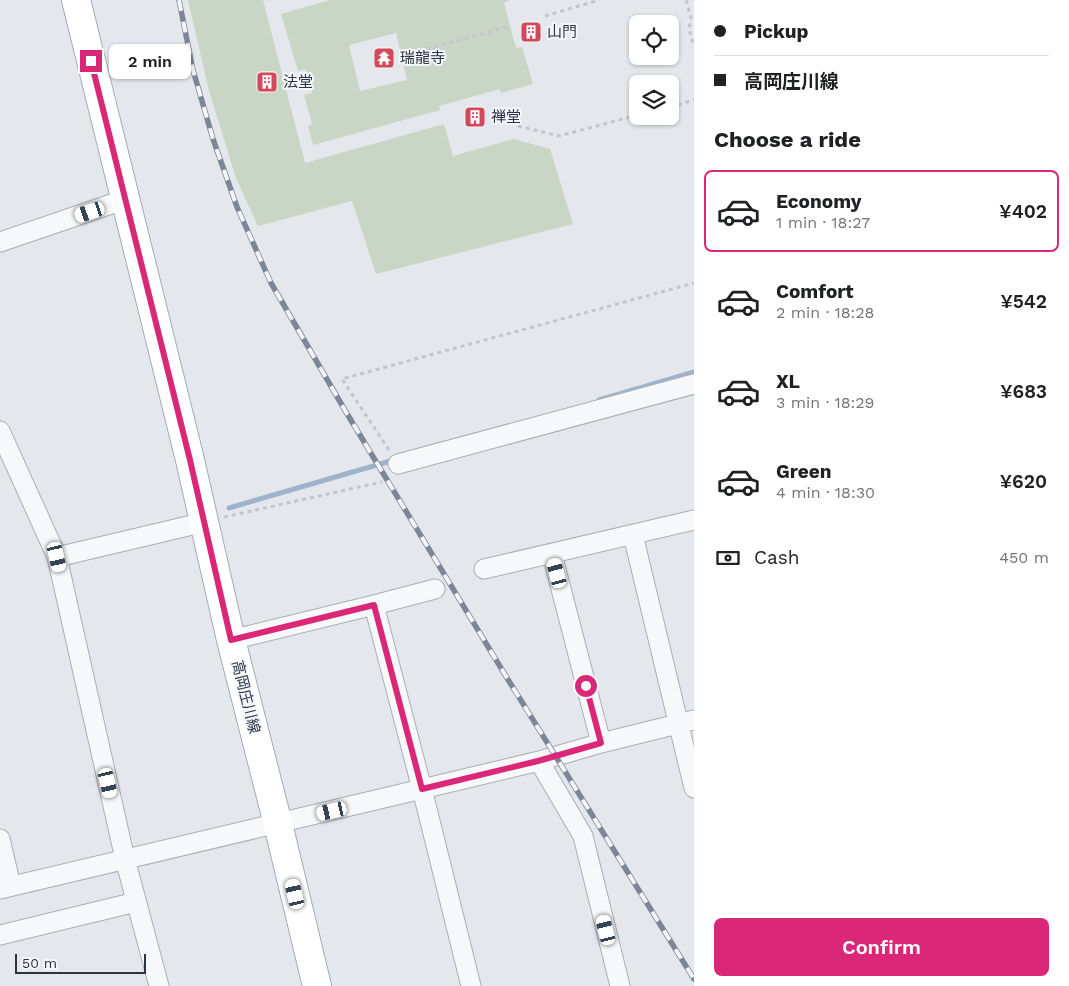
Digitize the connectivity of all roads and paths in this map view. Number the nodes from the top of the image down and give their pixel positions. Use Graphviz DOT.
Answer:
graph roads {
  1 [pos="76,0"];
  2 [pos="599,0"];
  3 [pos="686,0"];
  4 [pos="544,16"];
  5 [pos="510,26"];
  6 [pos="694,47"];
  7 [pos="403,56"];
  8 [pos="694,100"];
  9 [pos="679,104"];
  10 [pos="629,117"];
  11 [pos="518,126"];
  12 [pos="126,199"];
  13 [pos="0,242"];
  14 [pos="694,283"];
  15 [pos="694,385"];
  16 [pos="0,431"];
  17 [pos="398,464"];
  18 [pos="382,482"];
  19 [pos="694,520"];
  20 [pos="204,522"];
  21 [pos="633,535"];
  22 [pos="552,554"];
  23 [pos="57,557"];
  24 [pos="484,569"];
  25 [pos="435,589"];
  26 [pos="374,605"];
  27 [pos="231,640"];
  28 [pos="686,721"];
  29 [pos="601,743"];
  30 [pos="538,761"];
  31 [pos="694,788"];
  32 [pos="422,789"];
  33 [pos="278,824"];
  34 [pos="0,839"];
  35 [pos="125,859"];
  36 [pos="6,887"];
  37 [pos="136,902"];
  38 [pos="0,935"];
  39 [pos="310,985"];
  40 [pos="159,986"];
  41 [pos="471,986"];
  42 [pos="620,986"];
  1 -- 12 [label="main road, 高岡庄川線"];
  2 -- 4 [label="path"];
  3 -- 6 [label="path"];
  5 -- 7 [label="path"];
  8 -- 9 [label="path"];
  10 -- 11 [label="path"];
  12 -- 13 [label="street"];
  12 -- 20 [label="main road, 高岡庄川線"];
  14 -- 17 [label="path"];
  15 -- 17 [label="street"];
  16 -- 23 [label="street"];
  18 -- 20 [label="path"];
  19 -- 21 [label="street"];
  20 -- 23 [label="street"];
  20 -- 27 [label="main road, 高岡庄川線"];
  21 -- 22 [label="street"];
  21 -- 28 [label="street"];
  22 -- 24 [label="street"];
  22 -- 29 [label="street"];
  23 -- 35 [label="street"];
  25 -- 26 [label="street"];
  26 -- 27 [label="street"];
  26 -- 32 [label="street"];
  27 -- 33 [label="main road, 高岡庄川線"];
  28 -- 29 [label="street"];
  28 -- 31 [label="street"];
  29 -- 30 [label="street"];
  30 -- 32 [label="street"];
  30 -- 42 [label="street"];
  32 -- 33 [label="street"];
  32 -- 41 [label="street"];
  33 -- 35 [label="street"];
  33 -- 39 [label="main road, 高岡庄川線"];
  34 -- 36 [label="street"];
  35 -- 36 [label="street"];
  35 -- 37 [label="street"];
  37 -- 38 [label="street"];
  37 -- 40 [label="street"];
}
